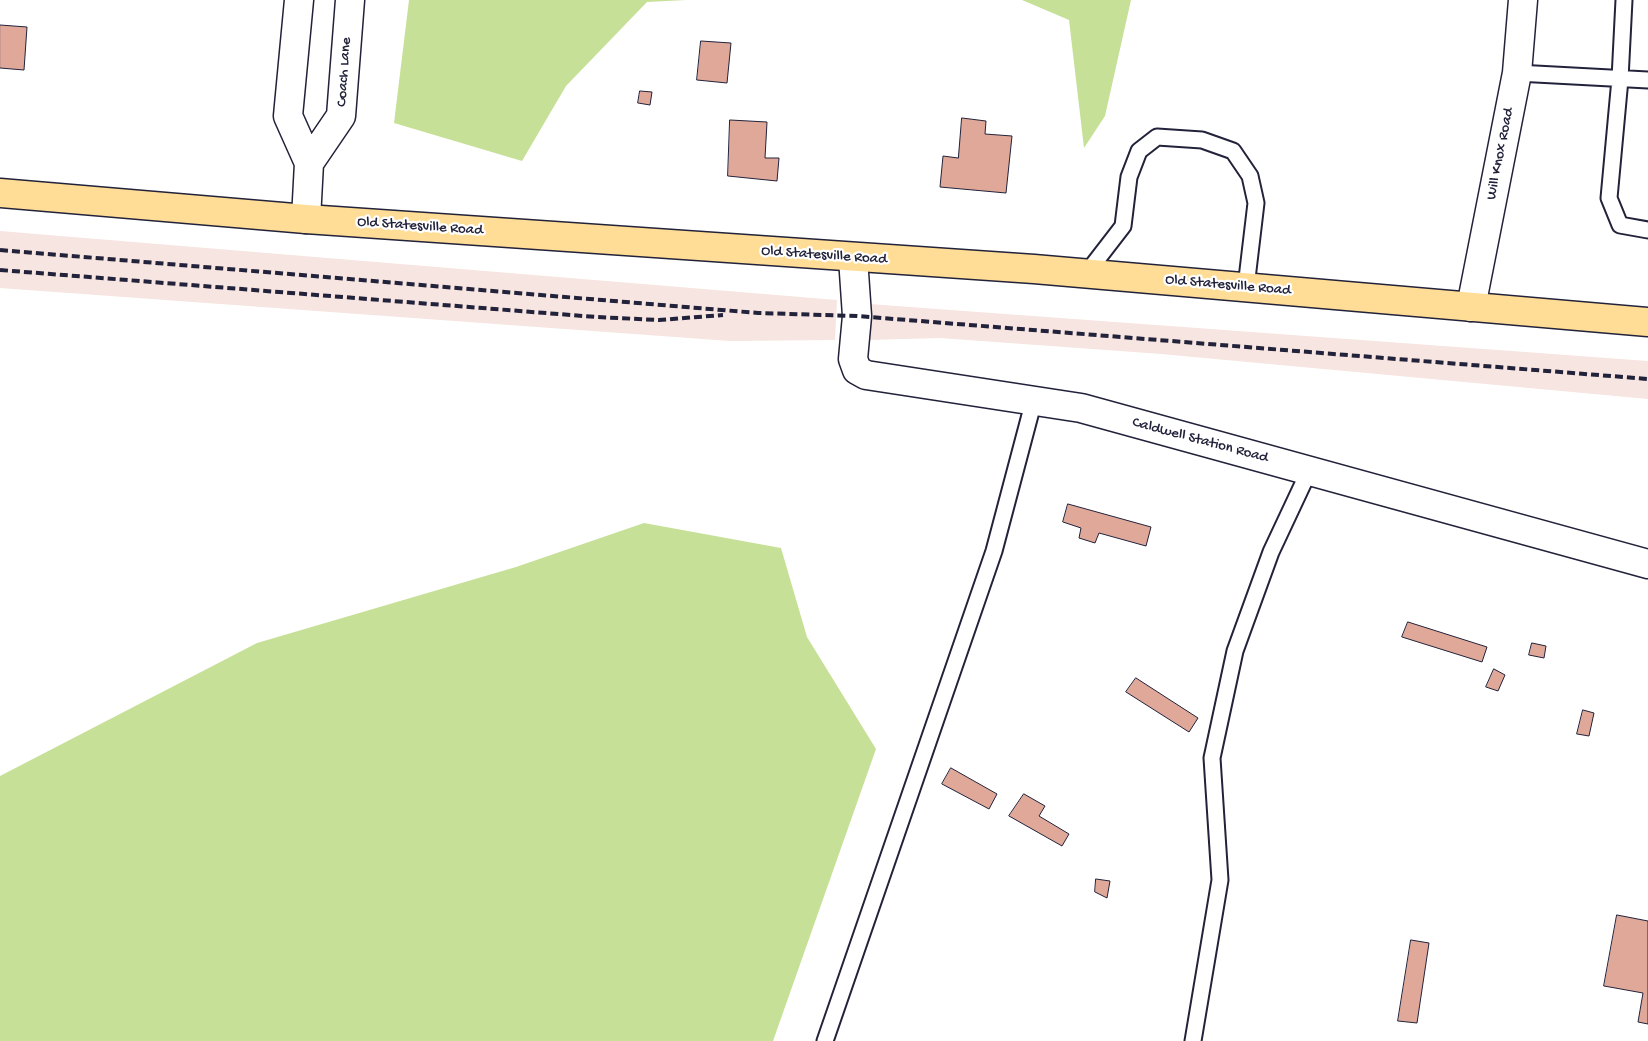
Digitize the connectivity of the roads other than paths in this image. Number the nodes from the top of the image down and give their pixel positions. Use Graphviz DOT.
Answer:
graph roads {
  1 [pos="299,0"];
  2 [pos="350,0"];
  3 [pos="1523,0"];
  4 [pos="1624,0"];
  5 [pos="1517,73"];
  6 [pos="1620,79"];
  7 [pos="1648,80"];
  8 [pos="309,163"];
  9 [pos="0,193"];
  10 [pos="306,219"];
  11 [pos="1648,230"];
  12 [pos="853,258"];
  13 [pos="1086,274"];
  14 [pos="1246,288"];
  15 [pos="1471,307"];
  16 [pos="1648,322"];
  17 [pos="1034,400"];
  18 [pos="1310,471"];
  19 [pos="1648,564"];
  20 [pos="824,1041"];
  21 [pos="1193,1041"];
  1 -- 8 [label="street"];
  2 -- 8 [label="street, Coach Lane"];
  3 -- 5 [label="street, Will Knox Road"];
  4 -- 6 [label="lane"];
  5 -- 6 [label="lane"];
  5 -- 15 [label="street, Will Knox Road"];
  6 -- 7 [label="lane"];
  6 -- 11 [label="lane"];
  8 -- 10 [label="street"];
  9 -- 10 [label="main road, Old Statesville Road"];
  10 -- 12 [label="main road, Old Statesville Road"];
  12 -- 13 [label="main road, Old Statesville Road"];
  12 -- 17 [label="street, Caldwell Station Road"];
  13 -- 14 [label="main road, Old Statesville Road"];
  13 -- 14 [label="lane"];
  14 -- 15 [label="main road, Old Statesville Road"];
  15 -- 16 [label="main road, Old Statesville Road"];
  17 -- 18 [label="street, Caldwell Station Road"];
  17 -- 20 [label="lane"];
  18 -- 19 [label="street, Caldwell Station Road"];
  18 -- 21 [label="lane"];
}
